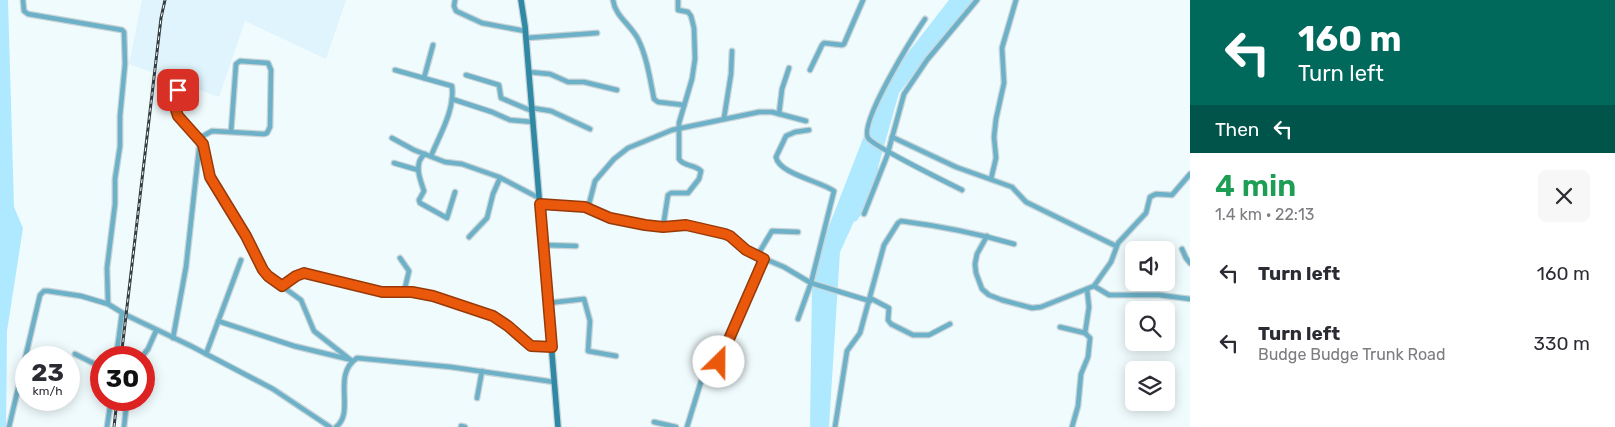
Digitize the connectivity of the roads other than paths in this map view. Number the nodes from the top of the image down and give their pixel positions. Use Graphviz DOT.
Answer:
graph roads {
  1 [pos="23,0"];
  2 [pos="455,0"];
  3 [pos="521,0"];
  4 [pos="613,0"];
  5 [pos="678,0"];
  6 [pos="863,0"];
  7 [pos="977,0"];
  8 [pos="1016,0"];
  9 [pos="925,19"];
  10 [pos="525,30"];
  11 [pos="597,33"];
  12 [pos="526,38"];
  13 [pos="433,45"];
  14 [pos="732,51"];
  15 [pos="789,68"];
  16 [pos="395,70"];
  17 [pos="810,70"];
  18 [pos="529,72"];
  19 [pos="466,75"];
  20 [pos="424,78"];
  21 [pos="178,90"];
  22 [pos="617,90"];
  23 [pos="452,99"];
  24 [pos="684,105"];
  25 [pos="532,109"];
  26 [pos="779,114"];
  27 [pos="724,118"];
  28 [pos="806,121"];
  29 [pos="533,122"];
  30 [pos="679,128"];
  31 [pos="590,129"];
  32 [pos="809,130"];
  33 [pos="231,132"];
  34 [pos="892,136"];
  35 [pos="392,138"];
  36 [pos="200,140"];
  37 [pos="887,151"];
  38 [pos="425,154"];
  39 [pos="431,156"];
  40 [pos="394,163"];
  41 [pos="418,170"];
  42 [pos="1190,174"];
  43 [pos="500,178"];
  44 [pos="991,179"];
  45 [pos="962,190"];
  46 [pos="455,192"];
  47 [pos="540,201"];
  48 [pos="588,208"];
  49 [pos="864,214"];
  50 [pos="663,227"];
  51 [pos="798,232"];
  52 [pos="987,236"];
  53 [pos="468,237"];
  54 [pos="543,244"];
  55 [pos="1014,244"];
  56 [pos="576,246"];
  57 [pos="1116,246"];
  58 [pos="1182,249"];
  59 [pos="757,256"];
  60 [pos="400,258"];
  61 [pos="764,259"];
  62 [pos="240,260"];
  63 [pos="1190,263"];
  64 [pos="812,283"];
  65 [pos="282,286"];
  66 [pos="1094,286"];
  67 [pos="1087,289"];
  68 [pos="404,292"];
  69 [pos="1190,299"];
  70 [pos="870,300"];
  71 [pos="548,303"];
  72 [pos="108,304"];
  73 [pos="122,313"];
  74 [pos="798,319"];
  75 [pos="218,321"];
  76 [pos="950,324"];
  77 [pos="1060,327"];
  78 [pos="156,331"];
  79 [pos="1085,333"];
  80 [pos="173,338"];
  81 [pos="118,346"];
  82 [pos="149,346"];
  83 [pos="552,347"];
  84 [pos="206,354"];
  85 [pos="616,356"];
  86 [pos="351,360"];
  87 [pos="482,371"];
  88 [pos="554,382"];
  89 [pos="477,398"];
  90 [pos="109,411"];
  91 [pos="126,411"];
  92 [pos="320,421"];
  93 [pos="654,422"];
  94 [pos="9,427"];
  95 [pos="107,427"];
  96 [pos="124,427"];
  97 [pos="317,427"];
  98 [pos="330,427"];
  99 [pos="336,427"];
  100 [pos="558,427"];
  101 [pos="676,427"];
  102 [pos="687,427"];
  103 [pos="835,427"];
  104 [pos="1072,427"];
  1 -- 72 [label="street"];
  2 -- 10 [label="street"];
  3 -- 10 [label="main road"];
  4 -- 24 [label="street"];
  5 -- 24 [label="street"];
  6 -- 17 [label="street"];
  7 -- 34 [label="street"];
  8 -- 44 [label="street"];
  9 -- 37 [label="street"];
  10 -- 12 [label="main road"];
  11 -- 12 [label="street"];
  12 -- 18 [label="main road"];
  13 -- 20 [label="street"];
  14 -- 27 [label="street"];
  15 -- 26 [label="street"];
  16 -- 20 [label="street"];
  18 -- 22 [label="street"];
  18 -- 25 [label="main road"];
  19 -- 25 [label="street"];
  20 -- 23 [label="street"];
  21 -- 36 [label="street"];
  23 -- 29 [label="street"];
  23 -- 39 [label="street"];
  24 -- 30 [label="street"];
  25 -- 29 [label="main road"];
  25 -- 31 [label="street"];
  26 -- 27 [label="street"];
  26 -- 28 [label="street"];
  27 -- 30 [label="street"];
  29 -- 47 [label="main road"];
  30 -- 48 [label="street"];
  30 -- 50 [label="street"];
  32 -- 64 [label="street"];
  33 -- 33 [label="street"];
  33 -- 36 [label="street"];
  34 -- 37 [label="street"];
  34 -- 44 [label="street"];
  35 -- 38 [label="street"];
  36 -- 65 [label="street"];
  36 -- 80 [label="street"];
  37 -- 45 [label="street"];
  37 -- 49 [label="street"];
  38 -- 39 [label="street"];
  38 -- 41 [label="street"];
  39 -- 43 [label="street"];
  40 -- 41 [label="street"];
  41 -- 46 [label="street"];
  42 -- 57 [label="street"];
  43 -- 47 [label="street"];
  43 -- 53 [label="street"];
  44 -- 57 [label="street"];
  47 -- 48 [label="street"];
  47 -- 54 [label="main road"];
  48 -- 50 [label="street"];
  50 -- 59 [label="street"];
  51 -- 59 [label="street"];
  52 -- 55 [label="street"];
  52 -- 67 [label="street"];
  52 -- 70 [label="street"];
  54 -- 56 [label="street"];
  54 -- 71 [label="main road"];
  57 -- 66 [label="street"];
  58 -- 63 [label="street"];
  59 -- 61 [label="street"];
  60 -- 68 [label="street"];
  61 -- 64 [label="street"];
  61 -- 102 [label="street"];
  62 -- 75 [label="street"];
  64 -- 70 [label="street"];
  64 -- 74 [label="street"];
  65 -- 68 [label="street"];
  65 -- 86 [label="street"];
  66 -- 67 [label="street"];
  66 -- 69 [label="street"];
  67 -- 79 [label="street"];
  68 -- 83 [label="street"];
  70 -- 76 [label="street"];
  70 -- 103 [label="street"];
  71 -- 83 [label="main road"];
  71 -- 85 [label="street"];
  72 -- 73 [label="street"];
  72 -- 94 [label="street"];
  73 -- 78 [label="street"];
  73 -- 81 [label="street"];
  75 -- 84 [label="street"];
  75 -- 86 [label="street"];
  77 -- 79 [label="street"];
  78 -- 80 [label="street"];
  78 -- 82 [label="street"];
  79 -- 104 [label="street"];
  80 -- 84 [label="street"];
  83 -- 88 [label="main road"];
  84 -- 92 [label="street"];
  86 -- 87 [label="street"];
  86 -- 99 [label="street"];
  87 -- 88 [label="street"];
  87 -- 89 [label="street"];
  88 -- 100 [label="main road"];
  90 -- 95 [label="street"];
  91 -- 96 [label="street"];
  92 -- 97 [label="street"];
  92 -- 98 [label="street"];
  93 -- 101 [label="street"];
}
